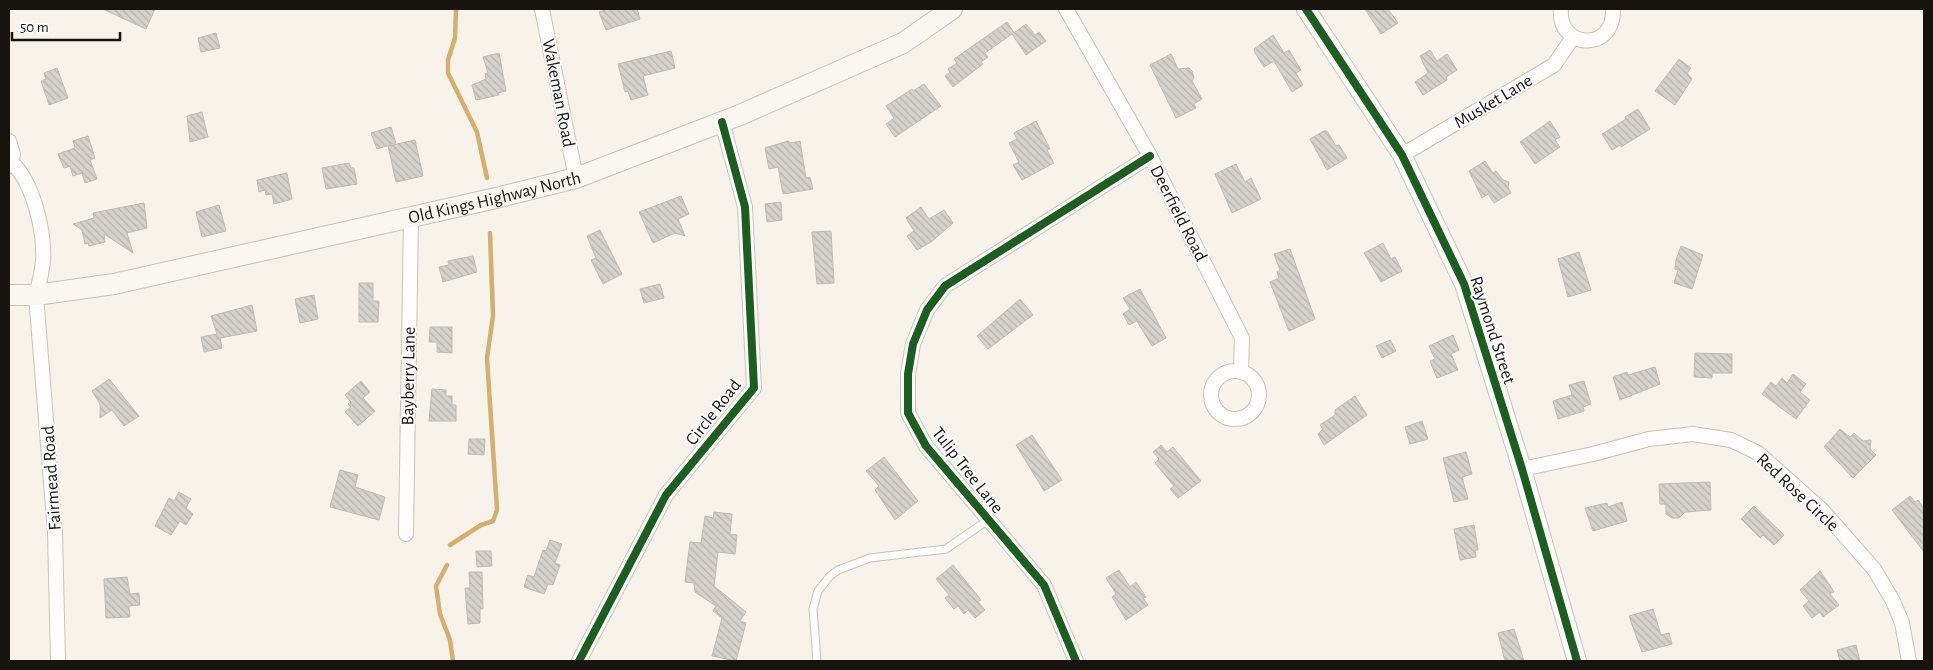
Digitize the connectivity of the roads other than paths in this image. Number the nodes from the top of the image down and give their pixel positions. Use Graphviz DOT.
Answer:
graph roads {
  1 [pos="542,9"];
  2 [pos="952,9"];
  3 [pos="1066,9"];
  4 [pos="1306,9"];
  5 [pos="1561,9"];
  6 [pos="1613,9"];
  7 [pos="1573,37"];
  8 [pos="722,122"];
  9 [pos="9,141"];
  10 [pos="1402,155"];
  11 [pos="1150,156"];
  12 [pos="10,164"];
  13 [pos="576,178"];
  14 [pos="411,218"];
  15 [pos="9,295"];
  16 [pos="36,295"];
  17 [pos="1241,371"];
  18 [pos="1522,469"];
  19 [pos="988,520"];
  20 [pos="406,534"];
  21 [pos="58,661"];
  22 [pos="579,661"];
  23 [pos="817,661"];
  24 [pos="1076,661"];
  25 [pos="1577,661"];
  26 [pos="1909,661"];
  1 -- 13 [label="street, Wakeman Road"];
  2 -- 8 [label="main road, Old Kings Highway North"];
  3 -- 11 [label="street, Deerfield Road"];
  4 -- 10 [label="street, Raymond Street"];
  5 -- 7 [label="street"];
  6 -- 7 [label="street"];
  7 -- 10 [label="street, Musket Lane"];
  8 -- 13 [label="main road, Old Kings Highway North"];
  8 -- 22 [label="street, Circle Road"];
  9 -- 12 [label="street"];
  10 -- 18 [label="street, Raymond Street"];
  11 -- 17 [label="street, Deerfield Road"];
  11 -- 19 [label="street, Tulip Tree Lane"];
  12 -- 16 [label="street, Fairmead Road"];
  13 -- 14 [label="main road, Old Kings Highway North"];
  14 -- 16 [label="main road, Old Kings Highway North"];
  14 -- 20 [label="street, Bayberry Lane"];
  15 -- 16 [label="main road, Old Kings Highway North"];
  16 -- 21 [label="street, Fairmead Road"];
  18 -- 25 [label="street, Raymond Street"];
  18 -- 26 [label="street, Red Rose Circle"];
  19 -- 23 [label="lane"];
  19 -- 24 [label="street, Tulip Tree Lane"];
}
